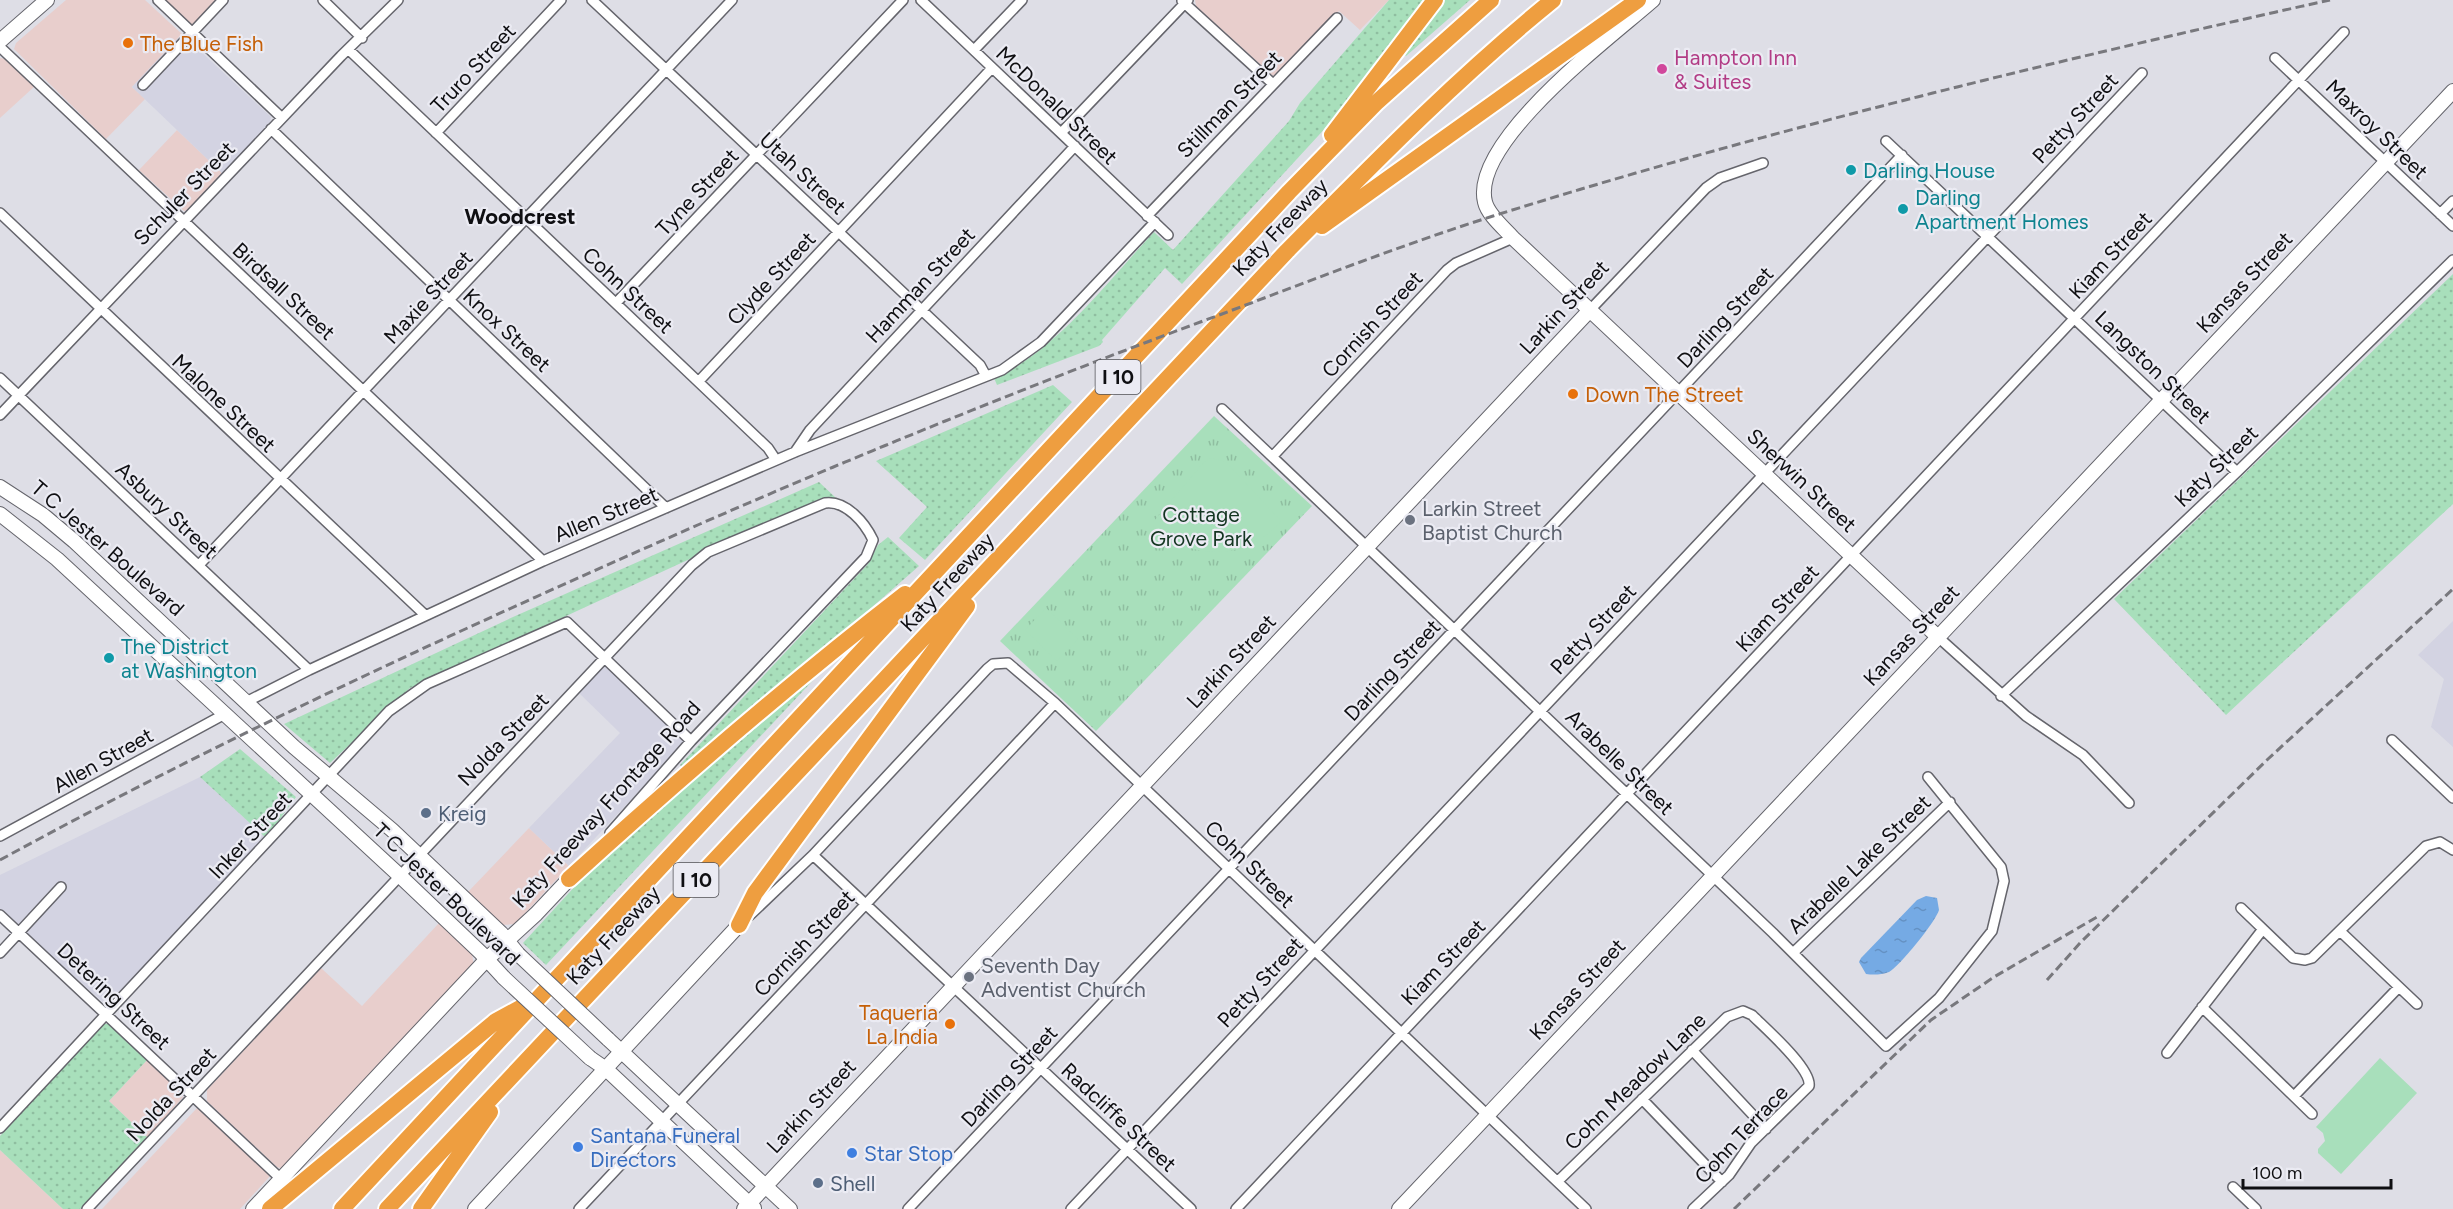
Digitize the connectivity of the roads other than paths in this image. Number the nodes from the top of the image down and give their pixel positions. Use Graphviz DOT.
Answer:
graph roads {
  1 [pos="47,0"];
  2 [pos="158,0"];
  3 [pos="223,0"];
  4 [pos="323,0"];
  5 [pos="398,0"];
  6 [pos="561,0"];
  7 [pos="592,0"];
  8 [pos="732,0"];
  9 [pos="903,0"];
  10 [pos="921,0"];
  11 [pos="1022,0"];
  12 [pos="1435,0"];
  13 [pos="1491,0"];
  14 [pos="1553,0"];
  15 [pos="1638,0"];
  16 [pos="1653,0"];
  17 [pos="1185,1"];
  18 [pos="1337,18"];
  19 [pos="192,32"];
  20 [pos="2344,32"];
  21 [pos="362,38"];
  22 [pos="0,41"];
  23 [pos="0,47"];
  24 [pos="349,50"];
  25 [pos="974,50"];
  26 [pos="2275,58"];
  27 [pos="992,68"];
  28 [pos="666,71"];
  29 [pos="2142,73"];
  30 [pos="2299,80"];
  31 [pos="1273,84"];
  32 [pos="143,85"];
  33 [pos="2453,91"];
  34 [pos="282,118"];
  35 [pos="271,129"];
  36 [pos="1061,133"];
  37 [pos="436,134"];
  38 [pos="1886,141"];
  39 [pos="1075,146"];
  40 [pos="757,155"];
  41 [pos="1902,155"];
  42 [pos="2386,162"];
  43 [pos="1763,163"];
  44 [pos="1289,192"];
  45 [pos="2453,201"];
  46 [pos="0,213"];
  47 [pos="2440,214"];
  48 [pos="526,218"];
  49 [pos="1151,219"];
  50 [pos="184,220"];
  51 [pos="2453,226"];
  52 [pos="839,232"];
  53 [pos="1168,235"];
  54 [pos="1988,237"];
  55 [pos="1513,238"];
  56 [pos="1287,251"];
  57 [pos="2453,260"];
  58 [pos="448,300"];
  59 [pos="616,303"];
  60 [pos="99,309"];
  61 [pos="922,309"];
  62 [pos="1590,310"];
  63 [pos="2075,318"];
  64 [pos="986,375"];
  65 [pos="0,378"];
  66 [pos="699,381"];
  67 [pos="364,391"];
  68 [pos="1679,392"];
  69 [pos="19,395"];
  70 [pos="2162,400"];
  71 [pos="1222,409"];
  72 [pos="0,416"];
  73 [pos="795,452"];
  74 [pos="1273,456"];
  75 [pos="776,460"];
  76 [pos="2237,472"];
  77 [pos="1765,473"];
  78 [pos="279,480"];
  79 [pos="0,487"];
  80 [pos="833,502"];
  81 [pos="666,508"];
  82 [pos="0,514"];
  83 [pos="74,541"];
  84 [pos="1367,546"];
  85 [pos="1006,552"];
  86 [pos="1852,555"];
  87 [pos="57,559"];
  88 [pos="543,561"];
  89 [pos="946,562"];
  90 [pos="199,565"];
  91 [pos="425,615"];
  92 [pos="162,621"];
  93 [pos="1455,630"];
  94 [pos="1938,637"];
  95 [pos="143,640"];
  96 [pos="604,659"];
  97 [pos="309,670"];
  98 [pos="2001,696"];
  99 [pos="246,702"];
  100 [pos="1055,703"];
  101 [pos="1541,711"];
  102 [pos="223,715"];
  103 [pos="2392,740"];
  104 [pos="692,741"];
  105 [pos="329,777"];
  106 [pos="1928,777"];
  107 [pos="1142,786"];
  108 [pos="1628,794"];
  109 [pos="311,796"];
  110 [pos="2453,798"];
  111 [pos="1950,802"];
  112 [pos="2129,802"];
  113 [pos="0,836"];
  114 [pos="2449,845"];
  115 [pos="418,855"];
  116 [pos="813,855"];
  117 [pos="1229,869"];
  118 [pos="399,875"];
  119 [pos="1713,876"];
  120 [pos="569,879"];
  121 [pos="61,887"];
  122 [pos="866,904"];
  123 [pos="2241,908"];
  124 [pos="0,915"];
  125 [pos="739,925"];
  126 [pos="2263,928"];
  127 [pos="2341,932"];
  128 [pos="19,933"];
  129 [pos="507,939"];
  130 [pos="1314,951"];
  131 [pos="1794,952"];
  132 [pos="0,953"];
  133 [pos="487,959"];
  134 [pos="953,986"];
  135 [pos="2399,987"];
  136 [pos="545,994"];
  137 [pos="2417,1004"];
  138 [pos="2202,1008"];
  139 [pos="107,1013"];
  140 [pos="1400,1033"];
  141 [pos="1692,1050"];
  142 [pos="622,1053"];
  143 [pos="2167,1053"];
  144 [pos="527,1059"];
  145 [pos="1041,1068"];
  146 [pos="606,1069"];
  147 [pos="1810,1080"];
  148 [pos="194,1096"];
  149 [pos="2294,1096"];
  150 [pos="1642,1099"];
  151 [pos="677,1104"];
  152 [pos="1489,1113"];
  153 [pos="2313,1114"];
  154 [pos="661,1121"];
  155 [pos="0,1128"];
  156 [pos="1766,1129"];
  157 [pos="1127,1149"];
  158 [pos="280,1179"];
  159 [pos="1558,1181"];
  160 [pos="1722,1182"];
  161 [pos="765,1186"];
  162 [pos="2233,1187"];
  163 [pos="749,1207"];
  164 [pos="87,1209"];
  165 [pos="253,1209"];
  166 [pos="270,1209"];
  167 [pos="342,1209"];
  168 [pos="387,1209"];
  169 [pos="421,1209"];
  170 [pos="475,1209"];
  171 [pos="579,1209"];
  172 [pos="790,1209"];
  173 [pos="908,1209"];
  174 [pos="1071,1209"];
  175 [pos="1191,1209"];
  176 [pos="1236,1209"];
  177 [pos="1399,1209"];
  178 [pos="1586,1209"];
  179 [pos="1693,1209"];
  180 [pos="2256,1209"];
  1 -- 22 [label="street"];
  2 -- 19 [label="street"];
  3 -- 19 [label="street"];
  4 -- 21 [label="street"];
  5 -- 21 [label="street, Schuler Street"];
  6 -- 37 [label="street, Truro Street"];
  7 -- 28 [label="street, Utah Street"];
  8 -- 28 [label="street, Maxie Street"];
  9 -- 40 [label="street, Tyne Street"];
  10 -- 25 [label="street, McDonald Street"];
  11 -- 25 [label="street"];
  12 -- 44 [label="highway"];
  13 -- 44 [label="highway, Katy Freeway / I 10"];
  14 -- 56 [label="highway, Katy Freeway / I 10"];
  15 -- 56 [label="highway"];
  16 -- 55 [label="street, Sherwin Street"];
  17 -- 31 [label="street"];
  17 -- 36 [label="street"];
  18 -- 31 [label="street, Stillman Street"];
  19 -- 32 [label="street"];
  19 -- 34 [label="street"];
  20 -- 30 [label="street, Kiam Street"];
  21 -- 24 [label="street, Schuler Street"];
  23 -- 50 [label="street, Birdsall Street"];
  24 -- 34 [label="street, Schuler Street"];
  24 -- 37 [label="street, Cohn Street"];
  25 -- 27 [label="street, McDonald Street"];
  26 -- 30 [label="street, Maxroy Street"];
  27 -- 36 [label="street, McDonald Street"];
  27 -- 52 [label="street, Clyde Street"];
  28 -- 40 [label="street, Utah Street"];
  28 -- 48 [label="street, Maxie Street"];
  29 -- 54 [label="street, Petty Street"];
  30 -- 42 [label="street, Maxroy Street"];
  30 -- 63 [label="street, Kiam Street"];
  31 -- 49 [label="street, Stillman Street"];
  33 -- 42 [label="street, Kansas Street"];
  34 -- 35 [label="street, Schuler Street"];
  35 -- 50 [label="street, Schuler Street"];
  35 -- 58 [label="street, Knox Street"];
  36 -- 39 [label="street, McDonald Street"];
  37 -- 48 [label="street, Cohn Street"];
  38 -- 41 [label="street, Langston Street"];
  39 -- 49 [label="street, McDonald Street"];
  39 -- 61 [label="street, Hamman Street"];
  40 -- 52 [label="street, Utah Street"];
  40 -- 59 [label="street, Tyne Street"];
  41 -- 54 [label="street, Langston Street"];
  41 -- 68 [label="street, Darling Street"];
  42 -- 47 [label="street, Maxroy Street"];
  42 -- 70 [label="street, Kansas Street"];
  43 -- 62 [label="street, Larkin Street"];
  44 -- 89 [label="highway, Katy Freeway / I 10"];
  45 -- 47 [label="street"];
  46 -- 60 [label="street, Malone Street"];
  47 -- 51 [label="street, Maxroy Street"];
  48 -- 58 [label="street, Maxie Street"];
  48 -- 59 [label="street, Cohn Street"];
  49 -- 53 [label="street, McDonald Street"];
  49 -- 64 [label="street, Stillman Street"];
  50 -- 60 [label="street, Schuler Street"];
  50 -- 67 [label="street, Birdsall Street"];
  52 -- 61 [label="street, Utah Street"];
  52 -- 66 [label="street, Clyde Street"];
  54 -- 63 [label="street, Langston Street"];
  54 -- 77 [label="street, Petty Street"];
  55 -- 62 [label="street, Sherwin Street"];
  55 -- 74 [label="street, Cornish Street"];
  56 -- 85 [label="highway, Katy Freeway / I 10"];
  57 -- 76 [label="street, Katy Street"];
  58 -- 67 [label="street, Maxie Street"];
  58 -- 81 [label="street, Knox Street"];
  59 -- 66 [label="street, Cohn Street"];
  60 -- 69 [label="street, Schuler Street"];
  60 -- 78 [label="street, Malone Street"];
  61 -- 64 [label="street, Utah Street"];
  61 -- 73 [label="street, Hamman Street"];
  62 -- 68 [label="street, Sherwin Street"];
  62 -- 84 [label="street, Larkin Street"];
  63 -- 70 [label="street, Langston Street"];
  63 -- 86 [label="street, Kiam Street"];
  64 -- 73 [label="street, Allen Street"];
  65 -- 69 [label="street, Asbury Street"];
  66 -- 75 [label="street, Cohn Street"];
  67 -- 78 [label="street, Maxie Street"];
  67 -- 88 [label="street, Birdsall Street"];
  68 -- 77 [label="street, Sherwin Street"];
  68 -- 93 [label="street, Darling Street"];
  69 -- 72 [label="street, Schuler Street"];
  69 -- 90 [label="street, Asbury Street"];
  70 -- 76 [label="street, Langston Street"];
  70 -- 94 [label="street, Kansas Street"];
  71 -- 74 [label="street, Arabelle Street"];
  73 -- 75 [label="street, Allen Street"];
  74 -- 84 [label="street, Arabelle Street"];
  75 -- 81 [label="street, Allen Street"];
  76 -- 98 [label="street, Katy Street"];
  77 -- 86 [label="street, Sherwin Street"];
  77 -- 101 [label="street, Petty Street"];
  78 -- 90 [label="street, Maxie Street"];
  78 -- 91 [label="street, Malone Street"];
  79 -- 83 [label="street, T C Jester Boulevard"];
  80 -- 96 [label="street, Nolda Street"];
  80 -- 104 [label="street, Katy Freeway Frontage Road"];
  81 -- 88 [label="street, Allen Street"];
  82 -- 87 [label="street, T C Jester Boulevard"];
  83 -- 87 [label="street"];
  83 -- 92 [label="street, T C Jester Boulevard"];
  84 -- 93 [label="street, Arabelle Street"];
  84 -- 107 [label="street, Larkin Street"];
  85 -- 125 [label="highway"];
  85 -- 144 [label="highway, Katy Freeway / I 10"];
  86 -- 94 [label="street, Sherwin Street"];
  86 -- 108 [label="street, Kiam Street"];
  87 -- 95 [label="street, T C Jester Boulevard"];
  88 -- 91 [label="street, Allen Street"];
  89 -- 120 [label="highway"];
  89 -- 136 [label="highway, Katy Freeway / I 10"];
  90 -- 97 [label="street, Asbury Street"];
  91 -- 97 [label="street, Allen Street"];
  92 -- 95 [label="street"];
  92 -- 99 [label="street, T C Jester Boulevard"];
  93 -- 101 [label="street, Arabelle Street"];
  93 -- 117 [label="street, Darling Street"];
  94 -- 98 [label="street, Sherwin Street"];
  94 -- 119 [label="street, Kansas Street"];
  95 -- 102 [label="street, T C Jester Boulevard"];
  96 -- 104 [label="street"];
  96 -- 105 [label="street, Inker Street"];
  96 -- 115 [label="street, Nolda Street"];
  97 -- 99 [label="street, Allen Street"];
  98 -- 112 [label="street, Sherwin Street"];
  99 -- 105 [label="street, T C Jester Boulevard"];
  100 -- 107 [label="street, Cohn Street"];
  100 -- 116 [label="street, Cohn Street"];
  100 -- 122 [label="street, Cornish Street"];
  101 -- 108 [label="street, Arabelle Street"];
  101 -- 130 [label="street, Petty Street"];
  102 -- 109 [label="street, T C Jester Boulevard"];
  102 -- 113 [label="street, Allen Street"];
  103 -- 110 [label="street"];
  104 -- 120 [label="street, Katy Freeway Frontage Road"];
  105 -- 109 [label="street, Inker Street"];
  105 -- 115 [label="street, T C Jester Boulevard"];
  106 -- 111 [label="street"];
  107 -- 117 [label="street, Cohn Street"];
  107 -- 134 [label="street, Larkin Street"];
  108 -- 119 [label="street, Arabelle Street"];
  108 -- 140 [label="street, Kiam Street"];
  109 -- 118 [label="street, T C Jester Boulevard"];
  109 -- 139 [label="street, Inker Street"];
  111 -- 131 [label="street, Arabelle Lake Street"];
  111 -- 131 [label="street, Arabelle Street"];
  114 -- 127 [label="street"];
  115 -- 118 [label="street, Nolda Street"];
  115 -- 129 [label="street, T C Jester Boulevard"];
  116 -- 122 [label="street, Radcliffe Street"];
  116 -- 125 [label="street"];
  117 -- 130 [label="street, Cohn Street"];
  117 -- 145 [label="street, Darling Street"];
  118 -- 133 [label="street, T C Jester Boulevard"];
  118 -- 148 [label="street, Nolda Street"];
  119 -- 131 [label="street, Arabelle Street"];
  119 -- 152 [label="street, Kansas Street"];
  120 -- 129 [label="street, Katy Freeway Frontage Road"];
  121 -- 128 [label="street"];
  122 -- 134 [label="street, Radcliffe Street"];
  122 -- 151 [label="street, Cornish Street"];
  123 -- 126 [label="street"];
  124 -- 128 [label="street, Detering Street"];
  125 -- 142 [label="street"];
  126 -- 127 [label="street"];
  126 -- 138 [label="street"];
  127 -- 135 [label="street"];
  128 -- 132 [label="street"];
  128 -- 139 [label="street, Detering Street"];
  129 -- 133 [label="street, Katy Freeway Frontage Road"];
  129 -- 142 [label="street, T C Jester Boulevard, bridge"];
  130 -- 140 [label="street, Cohn Street"];
  130 -- 157 [label="street, Petty Street"];
  133 -- 146 [label="street, T C Jester Boulevard, bridge"];
  133 -- 158 [label="street, Katy Freeway Frontage Road"];
  134 -- 145 [label="street, Radcliffe Street"];
  134 -- 161 [label="street, Larkin Street"];
  135 -- 137 [label="street"];
  135 -- 149 [label="street"];
  136 -- 166 [label="highway"];
  136 -- 167 [label="highway, Katy Freeway / I 10"];
  138 -- 143 [label="street"];
  138 -- 149 [label="street"];
  139 -- 148 [label="street, Detering Street"];
  139 -- 155 [label="street, Inker Street"];
  140 -- 152 [label="street, Cohn Street"];
  140 -- 176 [label="street, Kiam Street"];
  141 -- 147 [label="street, Cohn Meadow Lane"];
  141 -- 150 [label="street, Cohn Meadow Lane"];
  141 -- 156 [label="street"];
  142 -- 146 [label="street"];
  142 -- 151 [label="street, T C Jester Boulevard"];
  144 -- 168 [label="highway, Katy Freeway / I 10"];
  144 -- 169 [label="highway"];
  145 -- 157 [label="street, Radcliffe Street"];
  145 -- 173 [label="street, Darling Street"];
  146 -- 154 [label="street, T C Jester Boulevard"];
  146 -- 170 [label="street"];
  147 -- 156 [label="street, Cohn Terrace"];
  148 -- 158 [label="street, Detering Street"];
  148 -- 164 [label="street, Nolda Street"];
  149 -- 153 [label="street"];
  150 -- 159 [label="street, Cohn Meadow Lane"];
  150 -- 160 [label="street"];
  151 -- 154 [label="street, Cornish Street"];
  151 -- 161 [label="street, T C Jester Boulevard"];
  152 -- 159 [label="street, Cohn Street"];
  152 -- 177 [label="street, Kansas Street"];
  154 -- 163 [label="street, T C Jester Boulevard"];
  154 -- 171 [label="street, Cornish Street"];
  156 -- 160 [label="street, Cohn Terrace"];
  157 -- 174 [label="street, Petty Street"];
  157 -- 175 [label="street, Radcliffe Street"];
  158 -- 165 [label="street, Katy Freeway Frontage Road"];
  159 -- 178 [label="street, Cohn Street"];
  160 -- 179 [label="street, Cohn Terrace"];
  161 -- 163 [label="street, Larkin Street"];
  161 -- 172 [label="street, T C Jester Boulevard"];
  162 -- 180 [label="street"];
}
